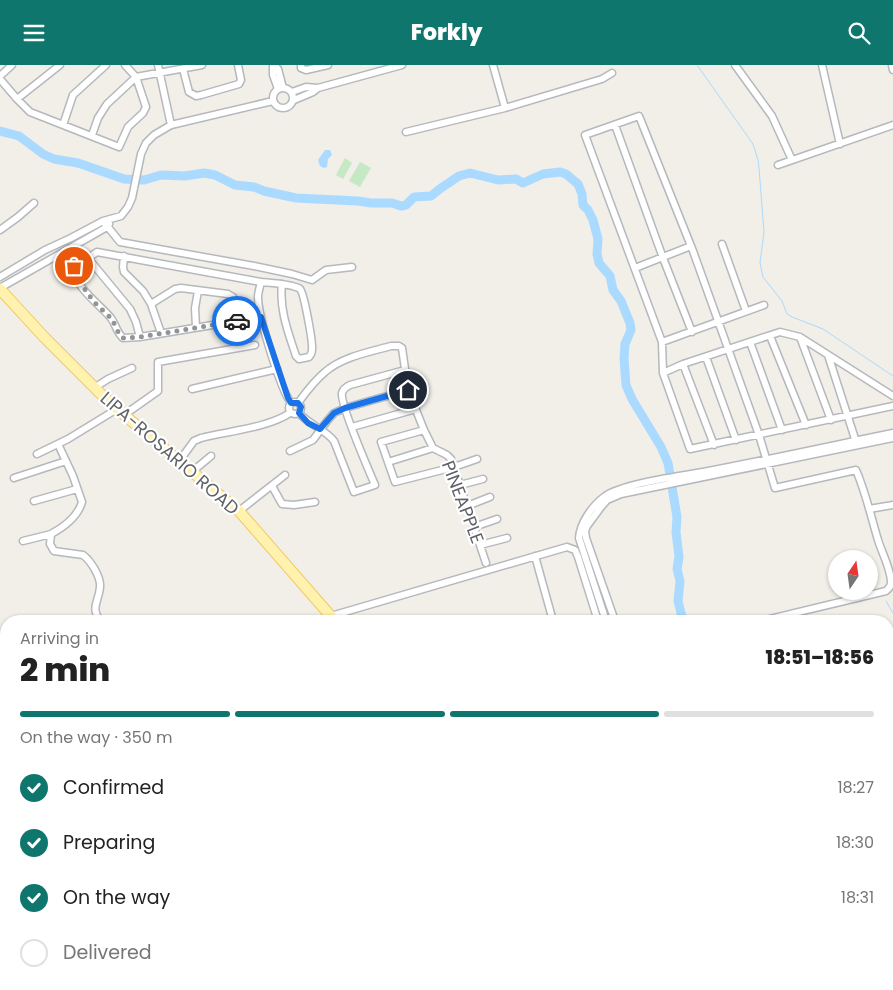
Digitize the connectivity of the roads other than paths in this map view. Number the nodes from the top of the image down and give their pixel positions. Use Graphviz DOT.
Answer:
graph roads {
  1 [pos="12,65"];
  2 [pos="60,65"];
  3 [pos="106,65"];
  4 [pos="125,65"];
  5 [pos="202,65"];
  6 [pos="238,65"];
  7 [pos="273,65"];
  8 [pos="301,65"];
  9 [pos="328,65"];
  10 [pos="402,65"];
  11 [pos="493,65"];
  12 [pos="735,65"];
  13 [pos="822,65"];
  14 [pos="892,65"];
  15 [pos="159,68"];
  16 [pos="184,69"];
  17 [pos="893,70"];
  18 [pos="612,73"];
  19 [pos="0,77"];
  20 [pos="136,77"];
  21 [pos="318,88"];
  22 [pos="280,89"];
  23 [pos="292,92"];
  24 [pos="17,99"];
  25 [pos="294,100"];
  26 [pos="273,101"];
  27 [pos="505,108"];
  28 [pos="63,125"];
  29 [pos="171,125"];
  30 [pos="615,125"];
  31 [pos="893,125"];
  32 [pos="406,132"];
  33 [pos="92,135"];
  34 [pos="840,144"];
  35 [pos="792,159"];
  36 [pos="778,165"];
  37 [pos="34,203"];
  38 [pos="112,219"];
  39 [pos="103,221"];
  40 [pos="107,227"];
  41 [pos="0,230"];
  42 [pos="59,243"];
  43 [pos="722,244"];
  44 [pos="692,247"];
  45 [pos="64,251"];
  46 [pos="124,256"];
  47 [pos="88,258"];
  48 [pos="663,258"];
  49 [pos="352,267"];
  50 [pos="635,268"];
  51 [pos="0,277"];
  52 [pos="261,282"];
  53 [pos="282,284"];
  54 [pos="0,289"];
  55 [pos="198,291"];
  56 [pos="150,304"];
  57 [pos="764,305"];
  58 [pos="746,311"];
  59 [pos="261,317"];
  60 [pos="240,321"];
  61 [pos="719,322"];
  62 [pos="196,327"];
  63 [pos="692,332"];
  64 [pos="161,333"];
  65 [pos="770,336"];
  66 [pos="140,337"];
  67 [pos="800,337"];
  68 [pos="662,342"];
  69 [pos="750,342"];
  70 [pos="255,345"];
  71 [pos="728,349"];
  72 [pos="828,355"];
  73 [pos="706,357"];
  74 [pos="683,364"];
  75 [pos="132,368"];
  76 [pos="277,369"];
  77 [pos="405,370"];
  78 [pos="663,373"];
  79 [pos="94,388"];
  80 [pos="192,389"];
  81 [pos="408,390"];
  82 [pos="893,396"];
  83 [pos="291,403"];
  84 [pos="298,403"];
  85 [pos="893,406"];
  86 [pos="345,408"];
  87 [pos="416,409"];
  88 [pos="121,412"];
  89 [pos="290,413"];
  90 [pos="299,413"];
  91 [pos="849,416"];
  92 [pos="830,420"];
  93 [pos="806,425"];
  94 [pos="352,427"];
  95 [pos="320,429"];
  96 [pos="424,430"];
  97 [pos="782,430"];
  98 [pos="893,433"];
  99 [pos="759,435"];
  100 [pos="893,439"];
  101 [pos="736,440"];
  102 [pos="857,443"];
  103 [pos="58,444"];
  104 [pos="714,445"];
  105 [pos="433,447"];
  106 [pos="290,451"];
  107 [pos="37,455"];
  108 [pos="211,456"];
  109 [pos="477,459"];
  110 [pos="180,460"];
  111 [pos="66,461"];
  112 [pos="768,461"];
  113 [pos="388,462"];
  114 [pos="454,467"];
  115 [pos="193,471"];
  116 [pos="285,475"];
  117 [pos="14,478"];
  118 [pos="483,479"];
  119 [pos="665,482"];
  120 [pos="460,485"];
  121 [pos="272,486"];
  122 [pos="78,489"];
  123 [pos="490,497"];
  124 [pos="34,501"];
  125 [pos="315,502"];
  126 [pos="893,505"];
  127 [pos="467,506"];
  128 [pos="869,509"];
  129 [pos="239,511"];
  130 [pos="497,519"];
  131 [pos="474,527"];
  132 [pos="52,534"];
  133 [pos="507,538"];
  134 [pos="23,541"];
  135 [pos="480,545"];
  136 [pos="535,556"];
  137 [pos="486,563"];
  138 [pos="891,570"];
  139 [pos="97,615"];
  140 [pos="330,615"];
  141 [pos="346,615"];
  142 [pos="551,615"];
  143 [pos="596,615"];
  144 [pos="604,615"];
  145 [pos="613,615"];
  146 [pos="786,615"];
  1 -- 19 [label="street"];
  2 -- 24 [label="street"];
  3 -- 28 [label="street"];
  4 -- 20 [label="street"];
  5 -- 16 [label="street"];
  6 -- 16 [label="street"];
  7 -- 22 [label="street"];
  8 -- 9 [label="street"];
  10 -- 21 [label="street"];
  11 -- 27 [label="street"];
  12 -- 35 [label="street"];
  13 -- 34 [label="street"];
  14 -- 17 [label="street"];
  15 -- 16 [label="street"];
  15 -- 20 [label="street"];
  15 -- 29 [label="street"];
  18 -- 27 [label="street"];
  19 -- 24 [label="street"];
  20 -- 33 [label="street"];
  20 -- 33 [label="street"];
  21 -- 23 [label="street"];
  21 -- 25 [label="street"];
  22 -- 23 [label="street"];
  22 -- 26 [label="street"];
  23 -- 25 [label="street"];
  24 -- 28 [label="street"];
  25 -- 26 [label="street"];
  26 -- 29 [label="street"];
  27 -- 32 [label="street"];
  28 -- 33 [label="street"];
  29 -- 38 [label="street"];
  30 -- 44 [label="street"];
  30 -- 48 [label="street"];
  30 -- 50 [label="street"];
  31 -- 34 [label="street"];
  34 -- 35 [label="street"];
  35 -- 36 [label="street"];
  37 -- 41 [label="street"];
  38 -- 39 [label="street"];
  38 -- 40 [label="street"];
  39 -- 40 [label="street"];
  39 -- 42 [label="street"];
  40 -- 45 [label="street"];
  40 -- 49 [label="street"];
  42 -- 45 [label="street"];
  42 -- 51 [label="street"];
  43 -- 58 [label="street"];
  44 -- 48 [label="street"];
  44 -- 61 [label="street"];
  45 -- 54 [label="street"];
  46 -- 47 [label="street"];
  46 -- 52 [label="street"];
  46 -- 56 [label="street"];
  47 -- 66 [label="street"];
  47 -- 66 [label="street"];
  48 -- 50 [label="street"];
  48 -- 63 [label="street"];
  50 -- 68 [label="street"];
  52 -- 53 [label="street"];
  52 -- 59 [label="street"];
  53 -- 53 [label="street"];
  54 -- 79 [label="main road, LIPA-ROSARIO ROAD"];
  55 -- 56 [label="street"];
  55 -- 60 [label="street"];
  55 -- 62 [label="street"];
  56 -- 64 [label="street"];
  57 -- 58 [label="street"];
  58 -- 61 [label="street"];
  59 -- 60 [label="street"];
  59 -- 76 [label="street"];
  60 -- 62 [label="street"];
  61 -- 63 [label="street"];
  61 -- 71 [label="street"];
  62 -- 64 [label="street"];
  63 -- 68 [label="street"];
  64 -- 66 [label="street"];
  65 -- 67 [label="street"];
  65 -- 69 [label="street"];
  65 -- 93 [label="street"];
  67 -- 72 [label="street"];
  67 -- 92 [label="street"];
  68 -- 78 [label="street"];
  69 -- 71 [label="street"];
  69 -- 97 [label="street"];
  70 -- 88 [label="street"];
  71 -- 73 [label="street"];
  71 -- 99 [label="street"];
  72 -- 82 [label="street"];
  72 -- 91 [label="street"];
  73 -- 74 [label="street"];
  73 -- 101 [label="street"];
  74 -- 78 [label="street"];
  74 -- 104 [label="street"];
  75 -- 79 [label="street"];
  76 -- 80 [label="street"];
  76 -- 83 [label="street"];
  77 -- 81 [label="street"];
  77 -- 84 [label="street"];
  77 -- 86 [label="street"];
  78 -- 104 [label="street"];
  79 -- 88 [label="main road, LIPA-ROSARIO ROAD"];
  81 -- 86 [label="street"];
  81 -- 87 [label="street"];
  83 -- 84 [label="street"];
  83 -- 89 [label="street"];
  84 -- 90 [label="street"];
  85 -- 91 [label="street"];
  86 -- 94 [label="street"];
  86 -- 95 [label="street"];
  87 -- 94 [label="street"];
  87 -- 96 [label="street"];
  88 -- 103 [label="street"];
  88 -- 110 [label="main road, LIPA-ROSARIO ROAD"];
  89 -- 90 [label="street"];
  89 -- 110 [label="street"];
  90 -- 95 [label="street"];
  91 -- 92 [label="street"];
  91 -- 102 [label="street"];
  92 -- 93 [label="street"];
  93 -- 97 [label="street"];
  94 -- 95 [label="street"];
  95 -- 106 [label="street"];
  96 -- 105 [label="street"];
  96 -- 113 [label="street"];
  97 -- 99 [label="street"];
  98 -- 102 [label="street"];
  99 -- 101 [label="street"];
  99 -- 112 [label="street"];
  100 -- 102 [label="street"];
  101 -- 104 [label="street"];
  102 -- 112 [label="street"];
  103 -- 107 [label="street"];
  103 -- 111 [label="street"];
  105 -- 113 [label="street"];
  105 -- 114 [label="street, PINEAPPLE"];
  108 -- 115 [label="street"];
  109 -- 114 [label="street"];
  110 -- 115 [label="main road, LIPA-ROSARIO ROAD"];
  111 -- 117 [label="street"];
  111 -- 122 [label="street"];
  112 -- 119 [label="street"];
  112 -- 128 [label="street"];
  113 -- 114 [label="street"];
  114 -- 120 [label="street, PINEAPPLE"];
  115 -- 129 [label="main road, LIPA-ROSARIO ROAD"];
  116 -- 121 [label="street"];
  118 -- 120 [label="street"];
  119 -- 144 [label="street"];
  119 -- 145 [label="street"];
  120 -- 127 [label="street, PINEAPPLE"];
  121 -- 125 [label="street"];
  121 -- 129 [label="street"];
  122 -- 124 [label="street"];
  122 -- 132 [label="street"];
  123 -- 127 [label="street"];
  126 -- 128 [label="street"];
  127 -- 131 [label="street, PINEAPPLE"];
  128 -- 138 [label="street"];
  129 -- 140 [label="main road, LIPA-ROSARIO ROAD"];
  130 -- 131 [label="street"];
  131 -- 135 [label="street, PINEAPPLE"];
  132 -- 134 [label="street"];
  132 -- 139 [label="street"];
  133 -- 135 [label="street"];
  135 -- 137 [label="street, PINEAPPLE"];
  136 -- 141 [label="street"];
  136 -- 142 [label="street"];
  136 -- 143 [label="street"];
  138 -- 146 [label="street"];
}
